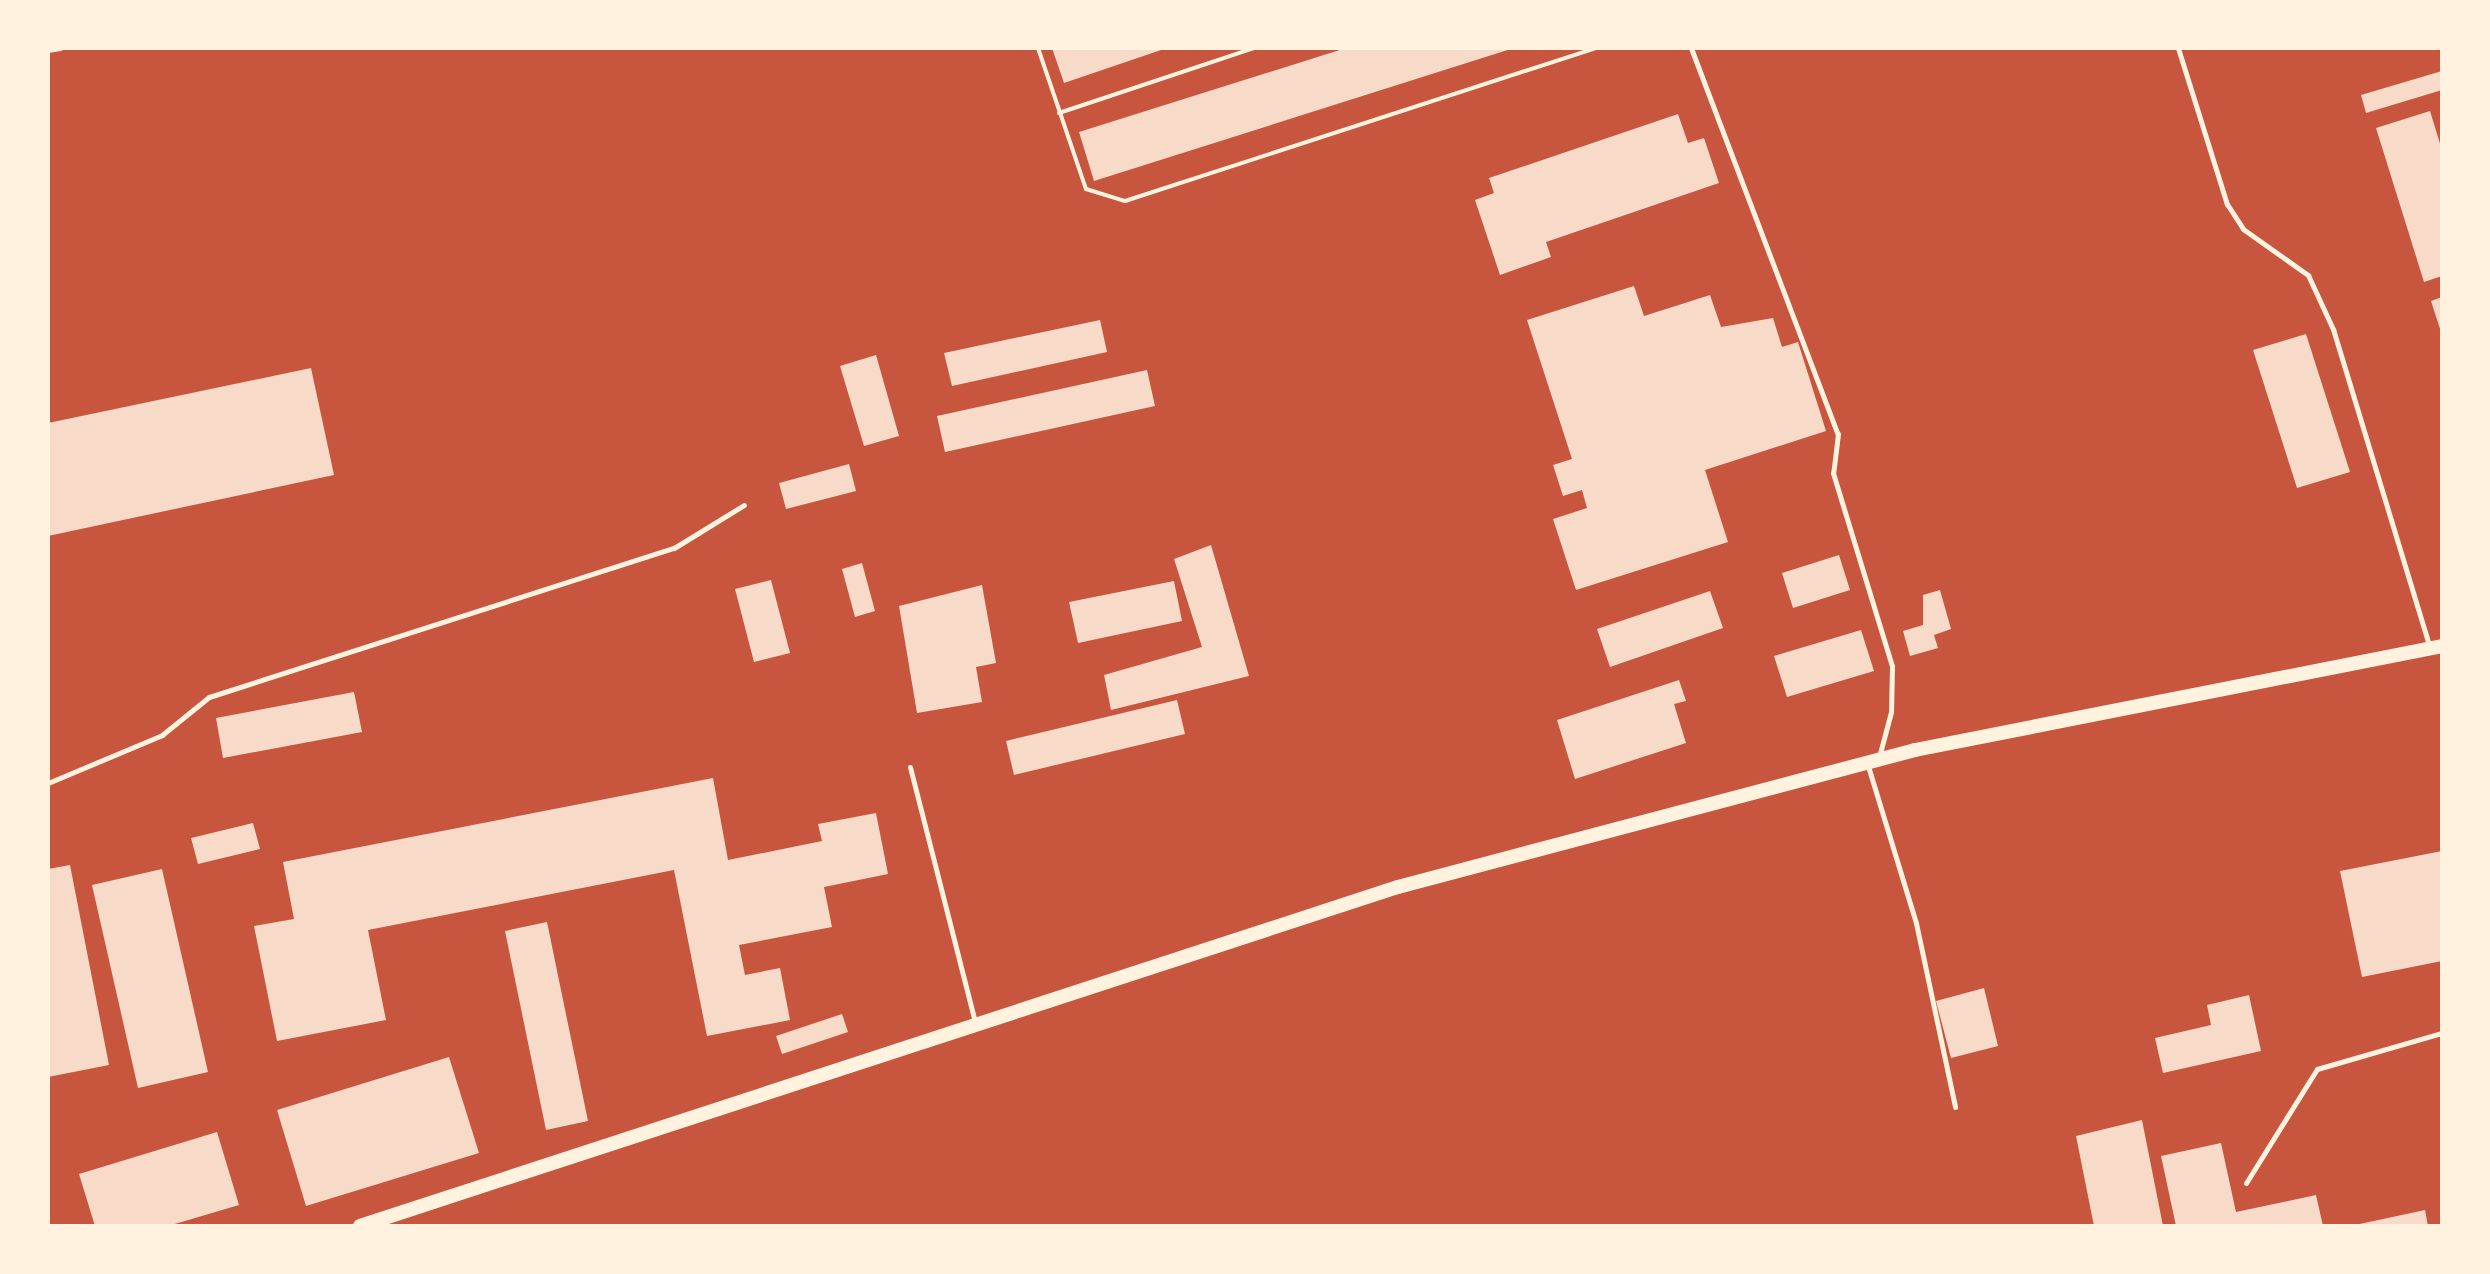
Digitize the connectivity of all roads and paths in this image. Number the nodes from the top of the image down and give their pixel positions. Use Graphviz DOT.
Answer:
graph roads {
  1 [pos="60,48"];
  2 [pos="1038,48"];
  3 [pos="1254,48"];
  4 [pos="1596,48"];
  5 [pos="1690,48"];
  6 [pos="2178,48"];
  7 [pos="48,50"];
  8 [pos="1059,114"];
  9 [pos="744,504"];
  10 [pos="2436,647"];
  11 [pos="1873,761"];
  12 [pos="910,767"];
  13 [pos="48,783"];
  14 [pos="976,1025"];
  15 [pos="2442,1033"];
  16 [pos="1956,1107"];
  17 [pos="2246,1183"];
  18 [pos="360,1226"];
  1 -- 7 [label="lane"];
  2 -- 8 [label="path"];
  3 -- 8 [label="path"];
  4 -- 8 [label="path"];
  5 -- 11 [label="lane"];
  6 -- 10 [label="lane"];
  9 -- 13 [label="lane"];
  10 -- 11 [label="main road"];
  11 -- 14 [label="main road"];
  11 -- 16 [label="lane"];
  12 -- 14 [label="lane"];
  14 -- 18 [label="main road"];
  15 -- 17 [label="lane"];
}
